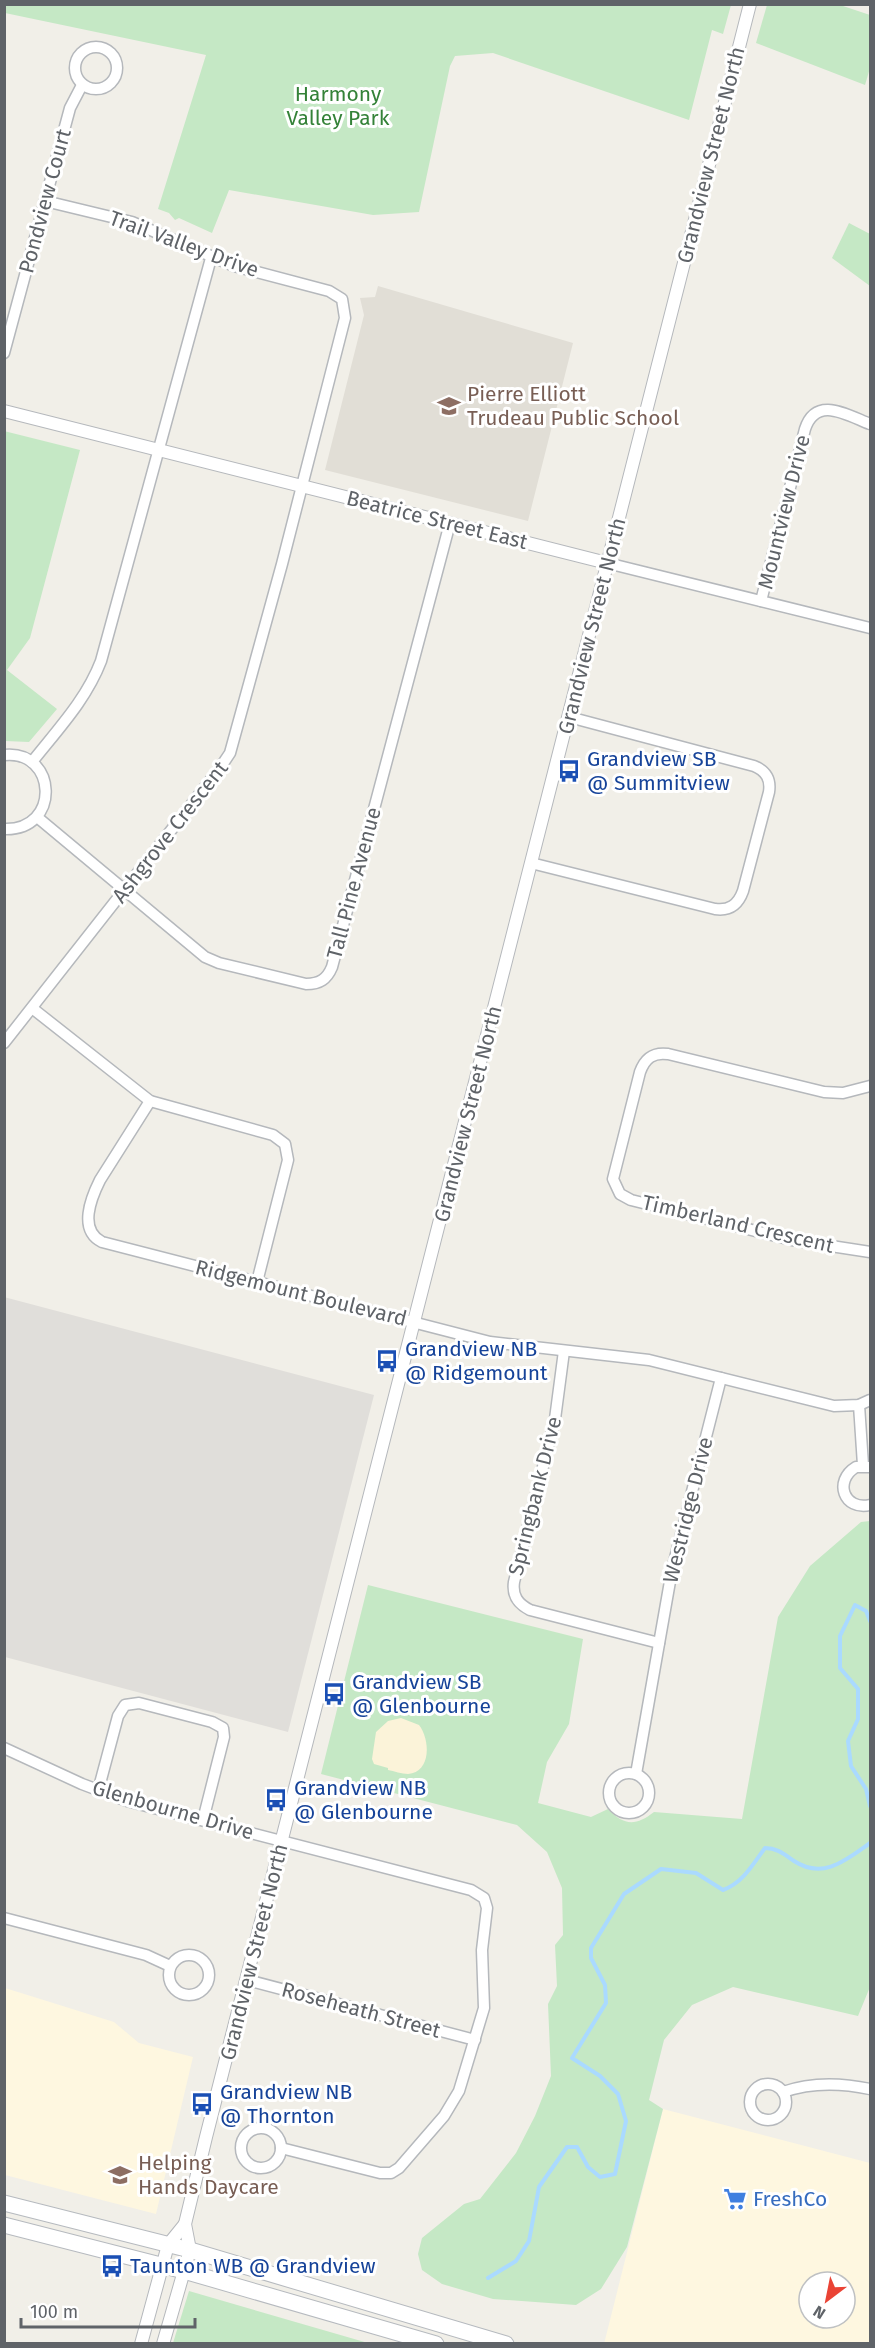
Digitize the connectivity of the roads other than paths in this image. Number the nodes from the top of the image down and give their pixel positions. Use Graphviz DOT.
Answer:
graph roads {
  1 [pos="750,4"];
  2 [pos="82,85"];
  3 [pos="45,201"];
  4 [pos="211,258"];
  5 [pos="4,353"];
  6 [pos="4,411"];
  7 [pos="870,424"];
  8 [pos="158,449"];
  9 [pos="300,486"];
  10 [pos="450,523"];
  11 [pos="607,563"];
  12 [pos="761,601"];
  13 [pos="870,628"];
  14 [pos="568,717"];
  15 [pos="4,755"];
  16 [pos="32,762"];
  17 [pos="37,817"];
  18 [pos="4,829"];
  19 [pos="531,863"];
  20 [pos="124,890"];
  21 [pos="32,1008"];
  22 [pos="4,1043"];
  23 [pos="870,1086"];
  24 [pos="150,1101"];
  25 [pos="870,1252"];
  26 [pos="257,1282"];
  27 [pos="415,1322"];
  28 [pos="564,1351"];
  29 [pos="721,1378"];
  30 [pos="870,1400"];
  31 [pos="859,1405"];
  32 [pos="867,1466"];
  33 [pos="870,1505"];
  34 [pos="659,1643"];
  35 [pos="4,1748"];
  36 [pos="636,1774"];
  37 [pos="98,1791"];
  38 [pos="203,1820"];
  39 [pos="283,1840"];
  40 [pos="4,1918"];
  41 [pos="170,1966"];
  42 [pos="248,1980"];
  43 [pos="474,2040"];
  44 [pos="870,2090"];
  45 [pos="783,2092"];
  46 [pos="281,2148"];
  47 [pos="4,2204"];
  48 [pos="185,2224"];
  49 [pos="4,2225"];
  50 [pos="168,2245"];
  51 [pos="190,2250"];
  52 [pos="163,2265"];
  53 [pos="184,2271"];
  54 [pos="141,2343"];
  55 [pos="163,2343"];
  56 [pos="436,2343"];
  57 [pos="506,2343"];
  1 -- 11 [label="street, Grandview Street North"];
  2 -- 3 [label="street, Pondview Court"];
  3 -- 4 [label="street, Trail Valley Drive"];
  3 -- 5 [label="street, Pondview Court"];
  4 -- 8 [label="street"];
  4 -- 9 [label="street, Trail Valley Drive"];
  6 -- 8 [label="street, Beatrice Street East"];
  7 -- 12 [label="street, Mountview Drive"];
  8 -- 9 [label="street, Beatrice Street East"];
  8 -- 16 [label="street"];
  9 -- 10 [label="street, Beatrice Street East"];
  9 -- 20 [label="street, Ashgrove Crescent"];
  10 -- 11 [label="street, Beatrice Street East"];
  10 -- 20 [label="street, Tall Pine Avenue"];
  11 -- 12 [label="street, Beatrice Street East"];
  11 -- 14 [label="street, Grandview Street North"];
  12 -- 13 [label="street, Beatrice Street East"];
  14 -- 19 [label="street, Grandview Street North"];
  14 -- 19 [label="street"];
  15 -- 16 [label="street"];
  16 -- 17 [label="street"];
  17 -- 18 [label="street"];
  17 -- 20 [label="street, Tall Pine Avenue"];
  19 -- 27 [label="street, Grandview Street North"];
  20 -- 21 [label="street, Ashgrove Crescent"];
  21 -- 22 [label="street, Ashgrove Crescent"];
  21 -- 24 [label="street"];
  23 -- 25 [label="street, Timberland Crescent"];
  24 -- 26 [label="street"];
  24 -- 26 [label="street, Ridgemount Boulevard"];
  26 -- 27 [label="street, Ridgemount Boulevard"];
  27 -- 28 [label="street, Ridgemount Boulevard"];
  27 -- 39 [label="street, Grandview Street North"];
  28 -- 29 [label="street, Ridgemount Boulevard"];
  28 -- 34 [label="street, Springbank Drive"];
  29 -- 31 [label="street, Ridgemount Boulevard"];
  29 -- 34 [label="street, Westridge Drive"];
  30 -- 31 [label="street, Ridgemount Boulevard"];
  31 -- 32 [label="street"];
  32 -- 33 [label="street"];
  34 -- 36 [label="street, Westridge Drive"];
  35 -- 37 [label="street, Glenbourne Drive"];
  37 -- 38 [label="street, Glenbourne Drive"];
  37 -- 38 [label="street"];
  38 -- 39 [label="street, Glenbourne Drive"];
  39 -- 42 [label="street, Grandview Street North"];
  39 -- 43 [label="street, Glenbourne Drive"];
  40 -- 41 [label="street"];
  42 -- 43 [label="street, Roseheath Street"];
  42 -- 48 [label="street, Grandview Street North"];
  43 -- 46 [label="street"];
  44 -- 45 [label="street"];
  47 -- 50 [label="main road"];
  48 -- 50 [label="street, Grandview Street North"];
  48 -- 51 [label="street, Grandview Street North"];
  49 -- 52 [label="main road"];
  50 -- 51 [label="main road"];
  50 -- 52 [label="street, Grandview Street North"];
  51 -- 53 [label="street, Grandview Street North"];
  51 -- 57 [label="main road"];
  52 -- 53 [label="main road"];
  52 -- 54 [label="street, Grandview Street North"];
  53 -- 55 [label="street, Grandview Street North"];
  53 -- 56 [label="main road"];
}
